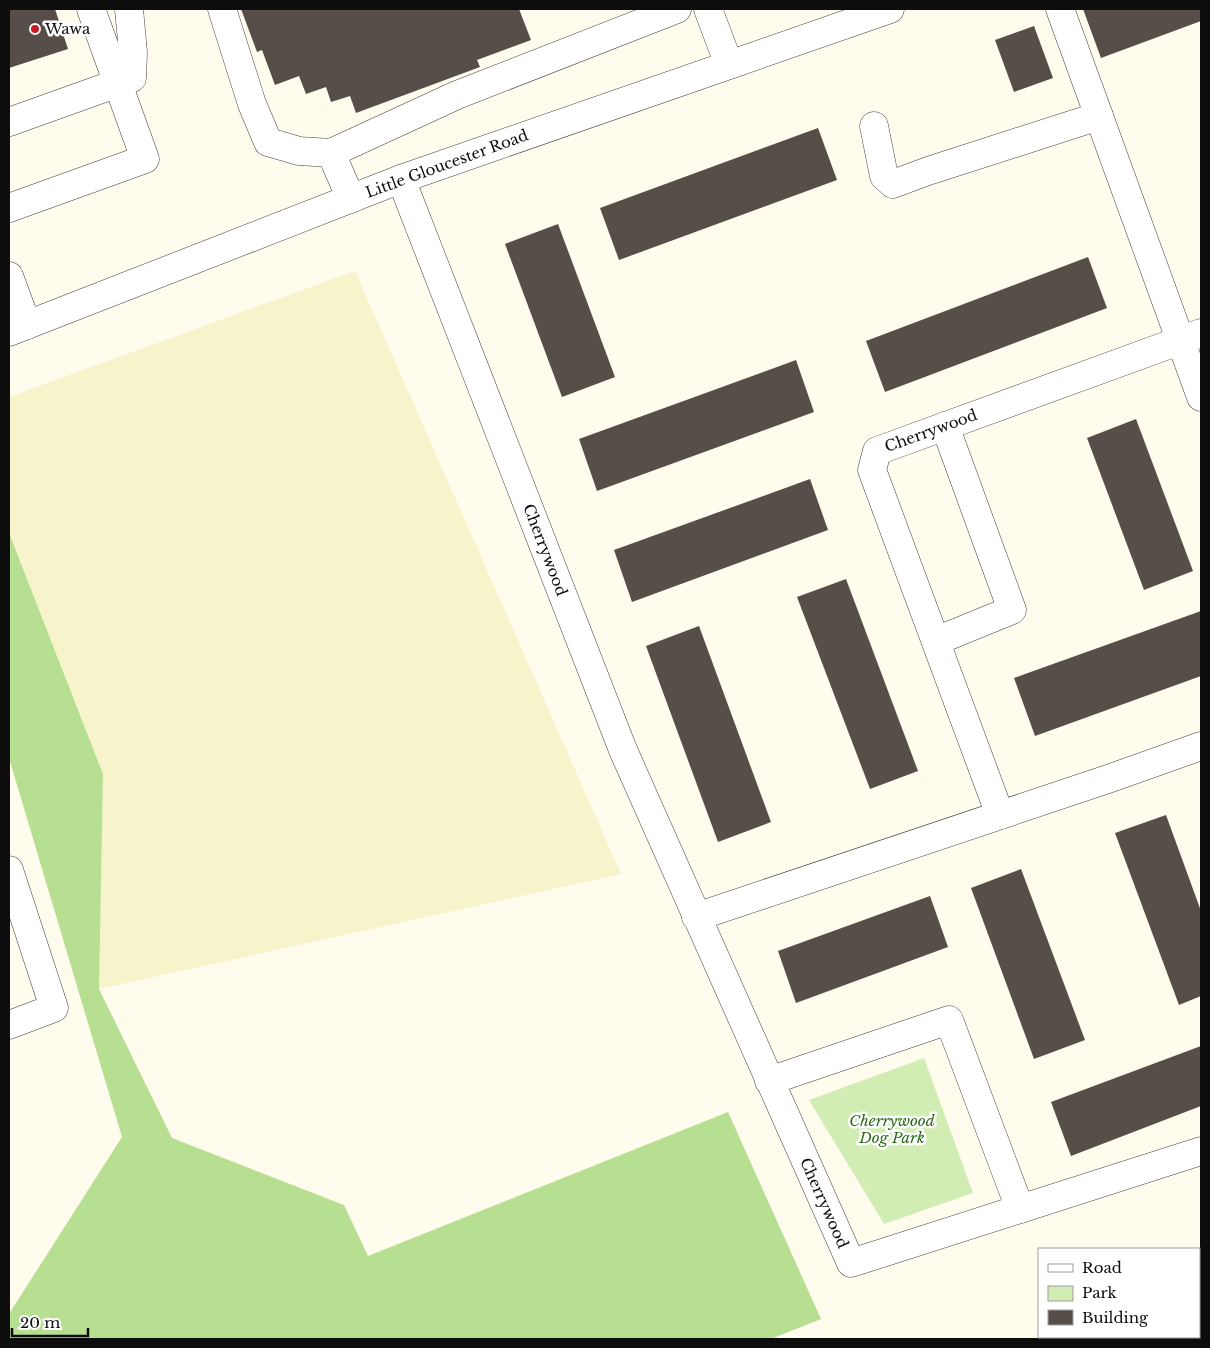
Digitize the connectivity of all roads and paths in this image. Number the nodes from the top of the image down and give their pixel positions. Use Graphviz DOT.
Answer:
graph roads {
  1 [pos="92,9"];
  2 [pos="129,9"];
  3 [pos="222,9"];
  4 [pos="677,9"];
  5 [pos="708,9"];
  6 [pos="890,9"];
  7 [pos="1060,9"];
  8 [pos="729,65"];
  9 [pos="118,83"];
  10 [pos="1099,116"];
  11 [pos="9,122"];
  12 [pos="874,126"];
  13 [pos="331,152"];
  14 [pos="401,179"];
  15 [pos="351,199"];
  16 [pos="9,208"];
  17 [pos="9,276"];
  18 [pos="18,329"];
  19 [pos="1191,337"];
  20 [pos="1201,397"];
  21 [pos="945,426"];
  22 [pos="936,641"];
  23 [pos="1201,746"];
  24 [pos="1000,815"];
  25 [pos="9,870"];
  26 [pos="696,917"];
  27 [pos="9,1024"];
  28 [pos="769,1081"];
  29 [pos="1201,1151"];
  30 [pos="1020,1209"];
  1 -- 9 [label="street"];
  2 -- 9 [label="street"];
  3 -- 13 [label="street"];
  4 -- 13 [label="street"];
  5 -- 8 [label="street"];
  6 -- 8 [label="street, Little Gloucester Road"];
  7 -- 10 [label="street"];
  8 -- 14 [label="street, Little Gloucester Road"];
  9 -- 11 [label="street"];
  9 -- 16 [label="street"];
  10 -- 12 [label="street"];
  10 -- 19 [label="street"];
  13 -- 15 [label="street"];
  14 -- 15 [label="street, Little Gloucester Road"];
  14 -- 26 [label="street, Cherrywood"];
  15 -- 18 [label="street, Little Gloucester Road"];
  17 -- 18 [label="street"];
  19 -- 20 [label="street"];
  19 -- 21 [label="street, Cherrywood"];
  21 -- 22 [label="street, Cherrywood"];
  21 -- 22 [label="street"];
  22 -- 24 [label="street, Cherrywood"];
  23 -- 24 [label="street"];
  24 -- 26 [label="street"];
  25 -- 27 [label="street"];
  26 -- 28 [label="street, Cherrywood"];
  28 -- 30 [label="street, Cherrywood"];
  28 -- 30 [label="street"];
  29 -- 30 [label="street, Cherrywood"];
}
